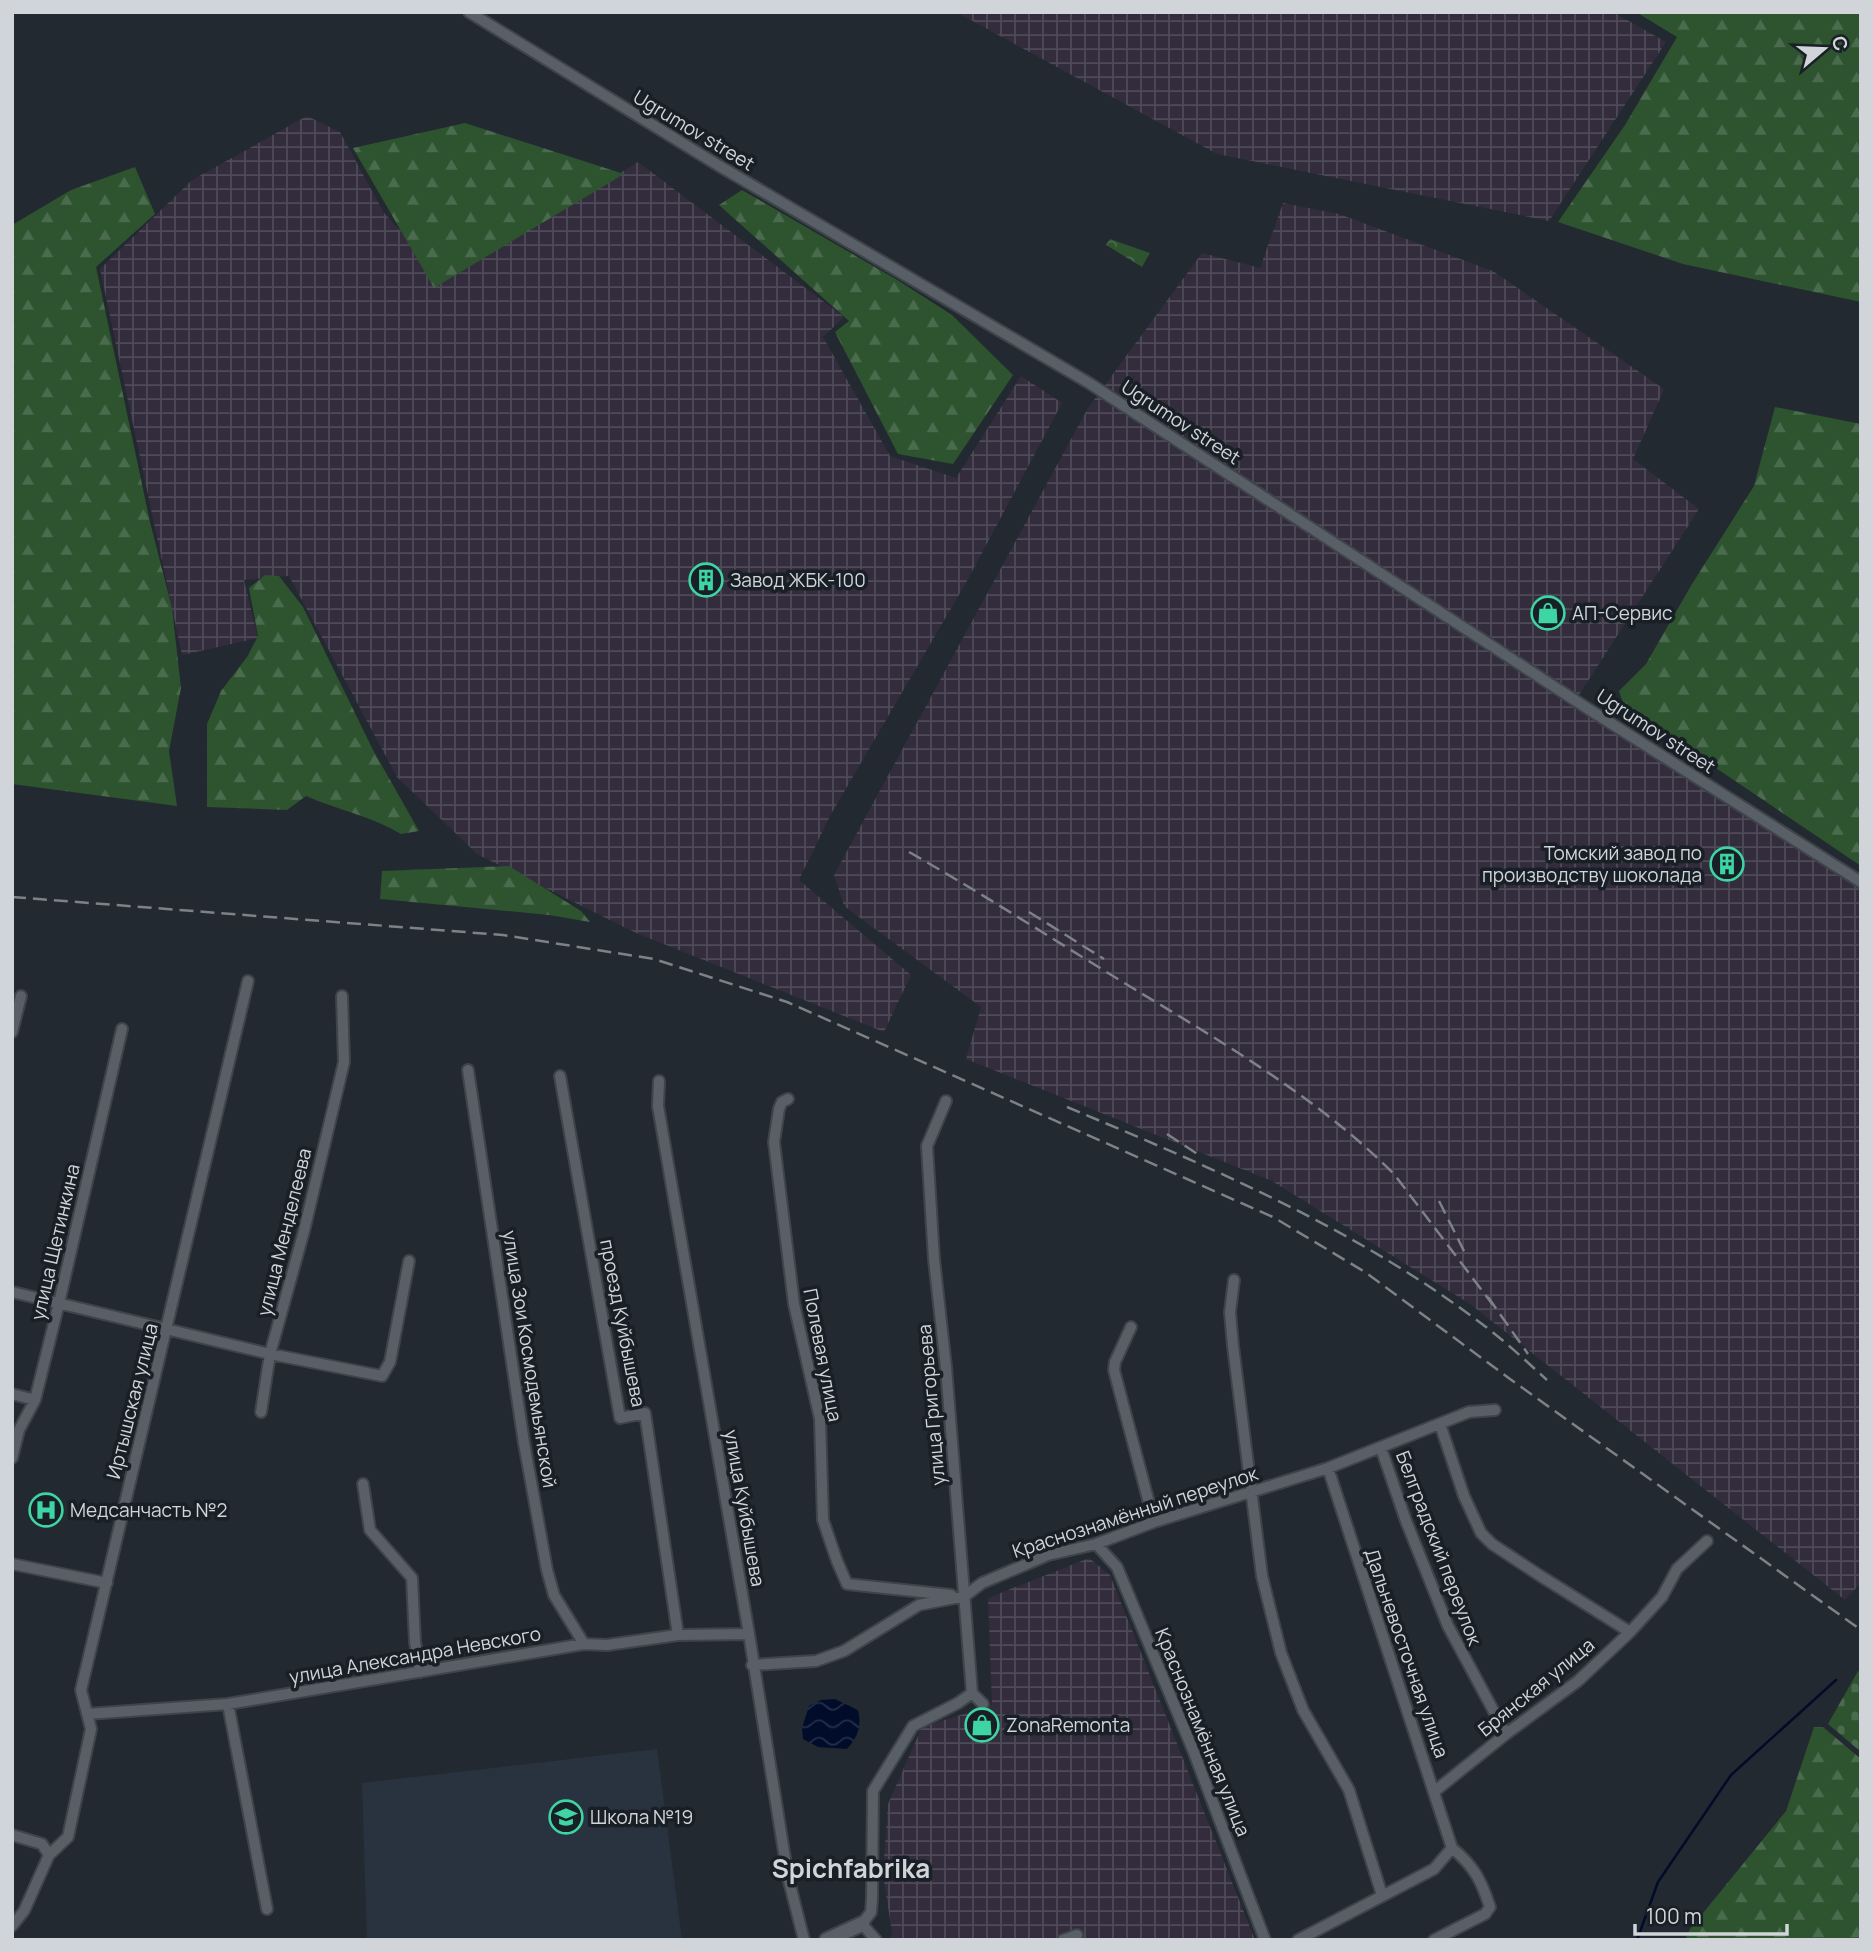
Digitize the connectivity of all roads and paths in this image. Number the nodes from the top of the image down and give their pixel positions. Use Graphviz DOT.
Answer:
graph roads {
  1 [pos="469,12"];
  2 [pos="1861,882"];
  3 [pos="247,986"];
  4 [pos="21,996"];
  5 [pos="342,996"];
  6 [pos="122,1029"];
  7 [pos="12,1032"];
  8 [pos="468,1070"];
  9 [pos="560,1076"];
  10 [pos="659,1081"];
  11 [pos="788,1099"];
  12 [pos="946,1101"];
  13 [pos="409,1261"];
  14 [pos="1234,1280"];
  15 [pos="12,1292"];
  16 [pos="59,1303"];
  17 [pos="1131,1327"];
  18 [pos="167,1329"];
  19 [pos="270,1354"];
  20 [pos="12,1394"];
  21 [pos="35,1400"];
  22 [pos="1495,1409"];
  23 [pos="261,1412"];
  24 [pos="1440,1424"];
  25 [pos="1381,1448"];
  26 [pos="12,1458"];
  27 [pos="1328,1468"];
  28 [pos="363,1484"];
  29 [pos="1252,1491"];
  30 [pos="1154,1522"];
  31 [pos="1707,1541"];
  32 [pos="1096,1544"];
  33 [pos="12,1563"];
  34 [pos="107,1583"];
  35 [pos="965,1596"];
  36 [pos="1630,1632"];
  37 [pos="749,1634"];
  38 [pos="678,1635"];
  39 [pos="584,1644"];
  40 [pos="752,1665"];
  41 [pos="420,1672"];
  42 [pos="972,1693"];
  43 [pos="228,1704"];
  44 [pos="983,1704"];
  45 [pos="87,1714"];
  46 [pos="1506,1734"];
  47 [pos="1435,1791"];
  48 [pos="12,1835"];
  49 [pos="1452,1848"];
  50 [pos="48,1855"];
  51 [pos="1382,1895"];
  52 [pos="267,1909"];
  53 [pos="862,1924"];
  54 [pos="12,1926"];
  55 [pos="1077,1935"];
  56 [pos="804,1940"];
  57 [pos="827,1940"];
  58 [pos="876,1940"];
  59 [pos="1063,1940"];
  60 [pos="1265,1940"];
  61 [pos="1298,1940"];
  62 [pos="1434,1940"];
  1 -- 2 [label="street, Ugrumov street"];
  3 -- 18 [label="street, Иртышская улица"];
  4 -- 7 [label="street"];
  5 -- 19 [label="street, улица Менделеева"];
  6 -- 16 [label="street, улица Щетинкина"];
  8 -- 39 [label="street, улица Зои Космодемьянской"];
  9 -- 38 [label="street, проезд Куйбышева"];
  10 -- 37 [label="street, улица Куйбышева"];
  11 -- 35 [label="street, Полевая улица"];
  12 -- 35 [label="street, улица Григорьева"];
  13 -- 19 [label="street"];
  14 -- 29 [label="street"];
  15 -- 16 [label="street"];
  16 -- 18 [label="street"];
  16 -- 21 [label="street, улица Щетинкина"];
  17 -- 30 [label="street"];
  18 -- 19 [label="street"];
  18 -- 34 [label="street, Иртышская улица"];
  19 -- 23 [label="street, улица Менделеева"];
  20 -- 21 [label="street"];
  21 -- 26 [label="street, улица Щетинкина"];
  22 -- 24 [label="street, Краснознамённый переулок"];
  24 -- 25 [label="street, Краснознамённый переулок"];
  24 -- 36 [label="street"];
  25 -- 27 [label="street, Краснознамённый переулок"];
  25 -- 46 [label="street, Белградский переулок"];
  27 -- 29 [label="street, Краснознамённый переулок"];
  27 -- 47 [label="street, Дальневосточная улица"];
  28 -- 41 [label="street"];
  29 -- 30 [label="street, Краснознамённый переулок"];
  29 -- 51 [label="street"];
  30 -- 32 [label="street, Краснознамённый переулок"];
  31 -- 36 [label="street, Брянская улица"];
  32 -- 35 [label="street, Краснознамённый переулок"];
  32 -- 60 [label="street, Краснознамённая улица"];
  33 -- 34 [label="street"];
  34 -- 45 [label="street, Иртышская улица"];
  35 -- 40 [label="street, Краснознамённый переулок"];
  35 -- 42 [label="street, улица Григорьева"];
  36 -- 46 [label="street, Брянская улица"];
  37 -- 38 [label="street, улица Александра Невского"];
  37 -- 40 [label="street, улица Куйбышева"];
  38 -- 39 [label="street, улица Александра Невского"];
  39 -- 41 [label="street, улица Александра Невского"];
  40 -- 56 [label="street, улица Куйбышева"];
  41 -- 43 [label="street, улица Александра Невского"];
  42 -- 44 [label="street"];
  42 -- 53 [label="street"];
  43 -- 45 [label="street, улица Александра Невского"];
  43 -- 52 [label="street"];
  45 -- 50 [label="street, Иртышская улица"];
  46 -- 47 [label="street, Брянская улица"];
  47 -- 49 [label="street, Дальневосточная улица"];
  48 -- 50 [label="street"];
  49 -- 51 [label="street"];
  49 -- 62 [label="street"];
  50 -- 54 [label="street, Иртышская улица"];
  51 -- 61 [label="street"];
  53 -- 57 [label="street"];
  53 -- 58 [label="street"];
  55 -- 59 [label="street"];
}
